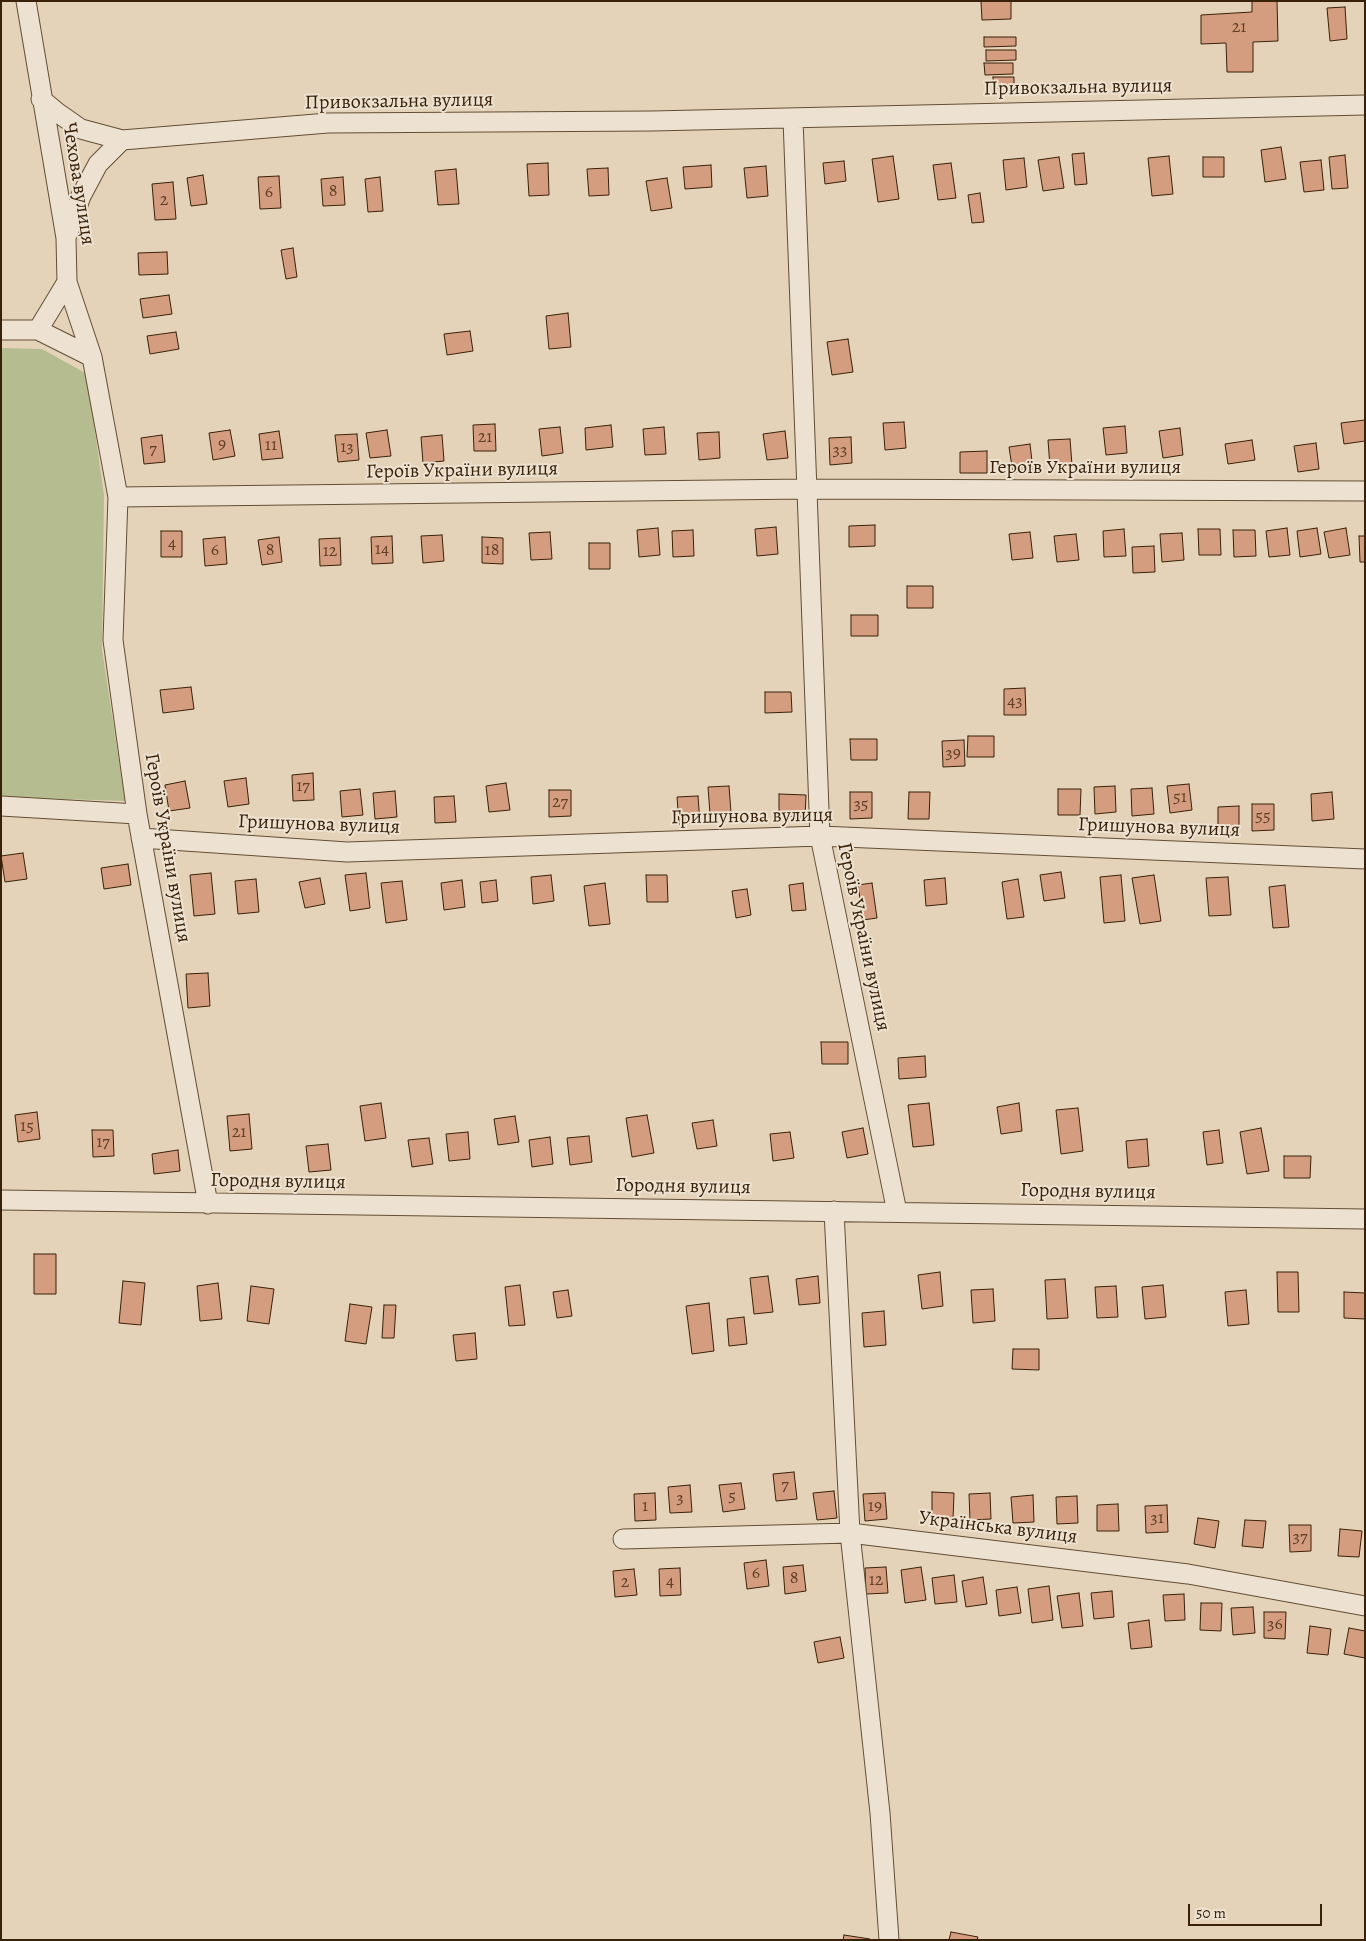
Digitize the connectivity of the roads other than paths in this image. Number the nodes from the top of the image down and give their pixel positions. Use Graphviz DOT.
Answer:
graph roads {
  1 [pos="26,1"];
  2 [pos="41,99"];
  3 [pos="1365,105"];
  4 [pos="793,118"];
  5 [pos="122,140"];
  6 [pos="66,238"];
  7 [pos="67,282"];
  8 [pos="1,330"];
  9 [pos="38,330"];
  10 [pos="92,357"];
  11 [pos="806,489"];
  12 [pos="1365,491"];
  13 [pos="118,497"];
  14 [pos="1,806"];
  15 [pos="137,814"];
  16 [pos="820,836"];
  17 [pos="141,838"];
  18 [pos="1365,859"];
  19 [pos="1,1200"];
  20 [pos="208,1204"];
  21 [pos="834,1211"];
  22 [pos="896,1212"];
  23 [pos="1365,1219"];
  24 [pos="850,1532"];
  25 [pos="623,1539"];
  26 [pos="1365,1606"];
  27 [pos="889,1940"];
  1 -- 2 [label="street, Чехова вулиця"];
  2 -- 5 [label="street, Привокзальна вулиця"];
  2 -- 6 [label="street, Чехова вулиця"];
  3 -- 4 [label="street, Привокзальна вулиця"];
  4 -- 5 [label="street, Привокзальна вулиця"];
  4 -- 11 [label="street"];
  5 -- 6 [label="street"];
  6 -- 7 [label="street, Чехова вулиця"];
  7 -- 9 [label="street"];
  7 -- 10 [label="street, Героїв України вулиця"];
  8 -- 9 [label="street"];
  9 -- 10 [label="street"];
  10 -- 13 [label="street, Героїв України вулиця"];
  11 -- 12 [label="street, Героїв України вулиця"];
  11 -- 13 [label="street, Героїв України вулиця"];
  11 -- 16 [label="street, Героїв України вулиця"];
  13 -- 15 [label="street, Героїв України вулиця"];
  14 -- 15 [label="street"];
  15 -- 17 [label="street, Героїв України вулиця"];
  16 -- 17 [label="street, Гришунова вулиця"];
  16 -- 18 [label="street, Гришунова вулиця"];
  16 -- 22 [label="street, Героїв України вулиця"];
  17 -- 20 [label="street, Героїв України вулиця"];
  19 -- 20 [label="street, Городня вулиця"];
  20 -- 21 [label="street, Городня вулиця"];
  21 -- 22 [label="street, Городня вулиця"];
  21 -- 24 [label="street"];
  22 -- 23 [label="street, Городня вулиця"];
  24 -- 25 [label="street, Українська вулиця"];
  24 -- 26 [label="street, Українська вулиця"];
  24 -- 27 [label="street"];
}
